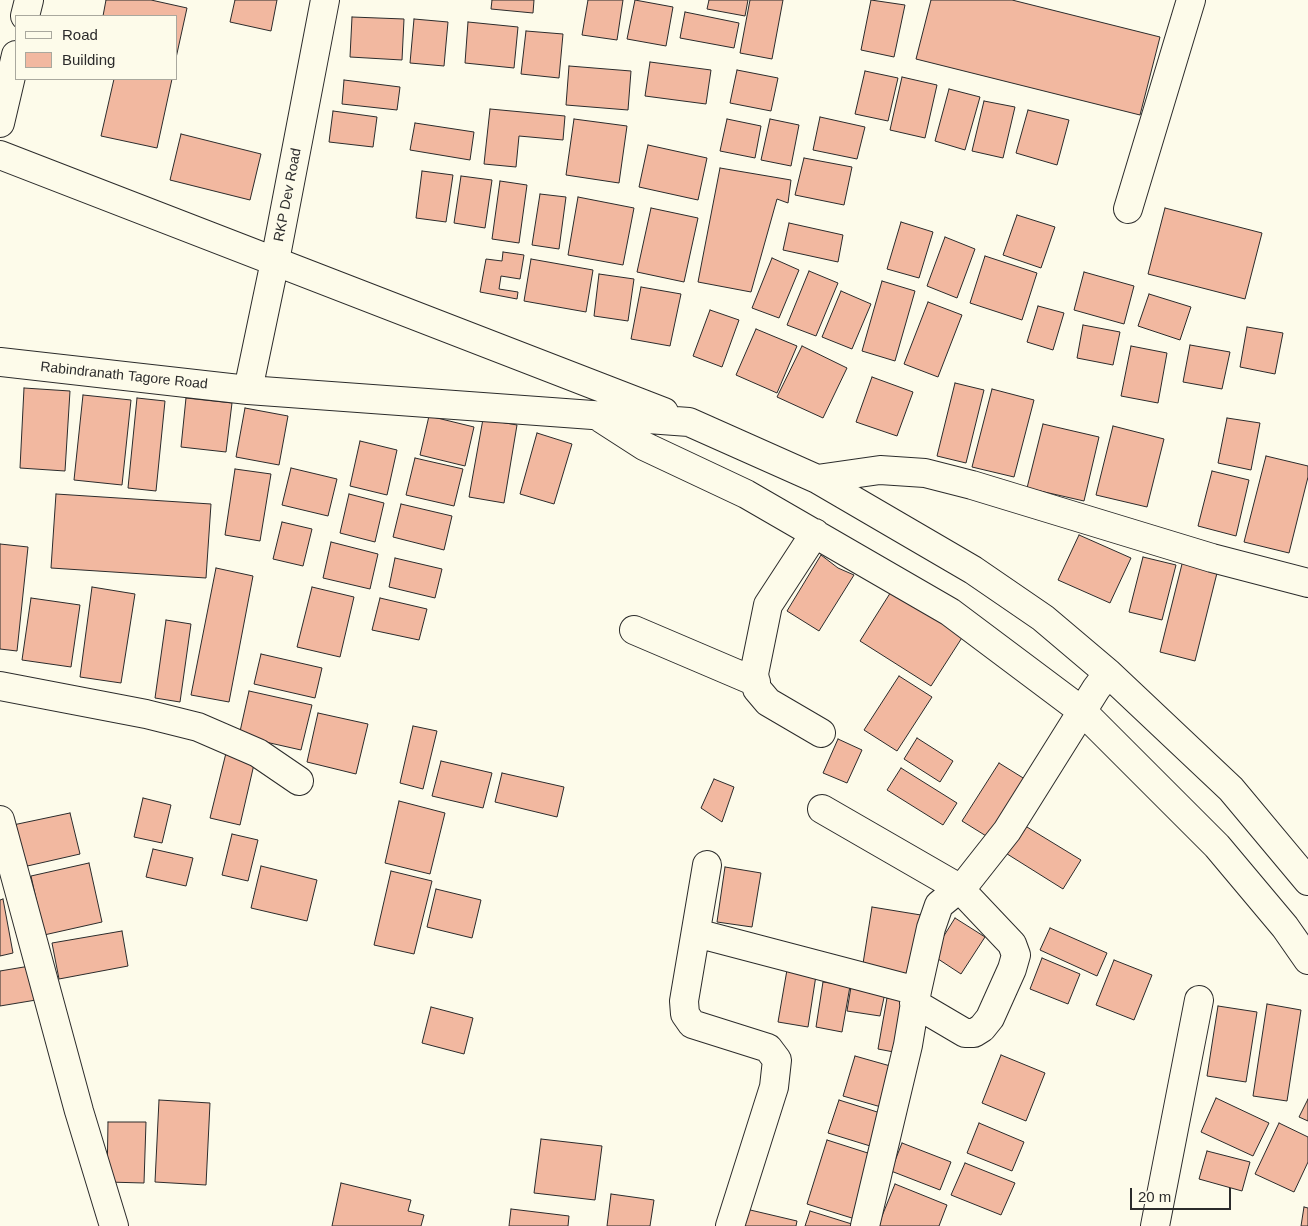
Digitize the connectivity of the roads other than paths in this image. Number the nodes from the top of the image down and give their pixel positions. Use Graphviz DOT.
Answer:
graph roads {
  1 [pos="29,0"];
  2 [pos="325,0"];
  3 [pos="1191,0"];
  4 [pos="26,15"];
  5 [pos="15,59"];
  6 [pos="0,123"];
  7 [pos="0,155"];
  8 [pos="1128,209"];
  9 [pos="276,261"];
  10 [pos="0,362"];
  11 [pos="248,390"];
  12 [pos="597,416"];
  13 [pos="689,422"];
  14 [pos="817,479"];
  15 [pos="815,533"];
  16 [pos="1308,583"];
  17 [pos="634,630"];
  18 [pos="1108,673"];
  19 [pos="756,682"];
  20 [pos="0,686"];
  21 [pos="1082,711"];
  22 [pos="821,733"];
  23 [pos="299,781"];
  24 [pos="822,809"];
  25 [pos="0,820"];
  26 [pos="706,865"];
  27 [pos="1308,881"];
  28 [pos="959,888"];
  29 [pos="696,933"];
  30 [pos="1308,960"];
  31 [pos="916,997"];
  32 [pos="1199,1000"];
  33 [pos="114,1226"];
  34 [pos="730,1226"];
  35 [pos="865,1226"];
  36 [pos="1155,1226"];
  1 -- 4 [label="street"];
  2 -- 9 [label="street, RKP Dev Road"];
  3 -- 8 [label="street"];
  5 -- 6 [label="street"];
  7 -- 9 [label="street"];
  9 -- 11 [label="street, RKP Dev Road"];
  9 -- 13 [label="street"];
  10 -- 11 [label="street, Rabindranath Tagore Road"];
  11 -- 12 [label="street, Rabindranath Tagore Road"];
  12 -- 13 [label="street, Rabindranath Tagore Road"];
  12 -- 15 [label="street"];
  13 -- 14 [label="street"];
  14 -- 16 [label="street"];
  14 -- 18 [label="street"];
  15 -- 19 [label="street"];
  15 -- 21 [label="street"];
  17 -- 19 [label="street"];
  18 -- 21 [label="street"];
  18 -- 27 [label="street"];
  19 -- 22 [label="street"];
  20 -- 23 [label="street"];
  21 -- 28 [label="street"];
  21 -- 30 [label="street"];
  24 -- 28 [label="street"];
  25 -- 33 [label="street"];
  26 -- 29 [label="street"];
  28 -- 31 [label="street"];
  28 -- 31 [label="street"];
  29 -- 31 [label="street"];
  29 -- 34 [label="street"];
  31 -- 35 [label="street"];
  32 -- 36 [label="street"];
}
